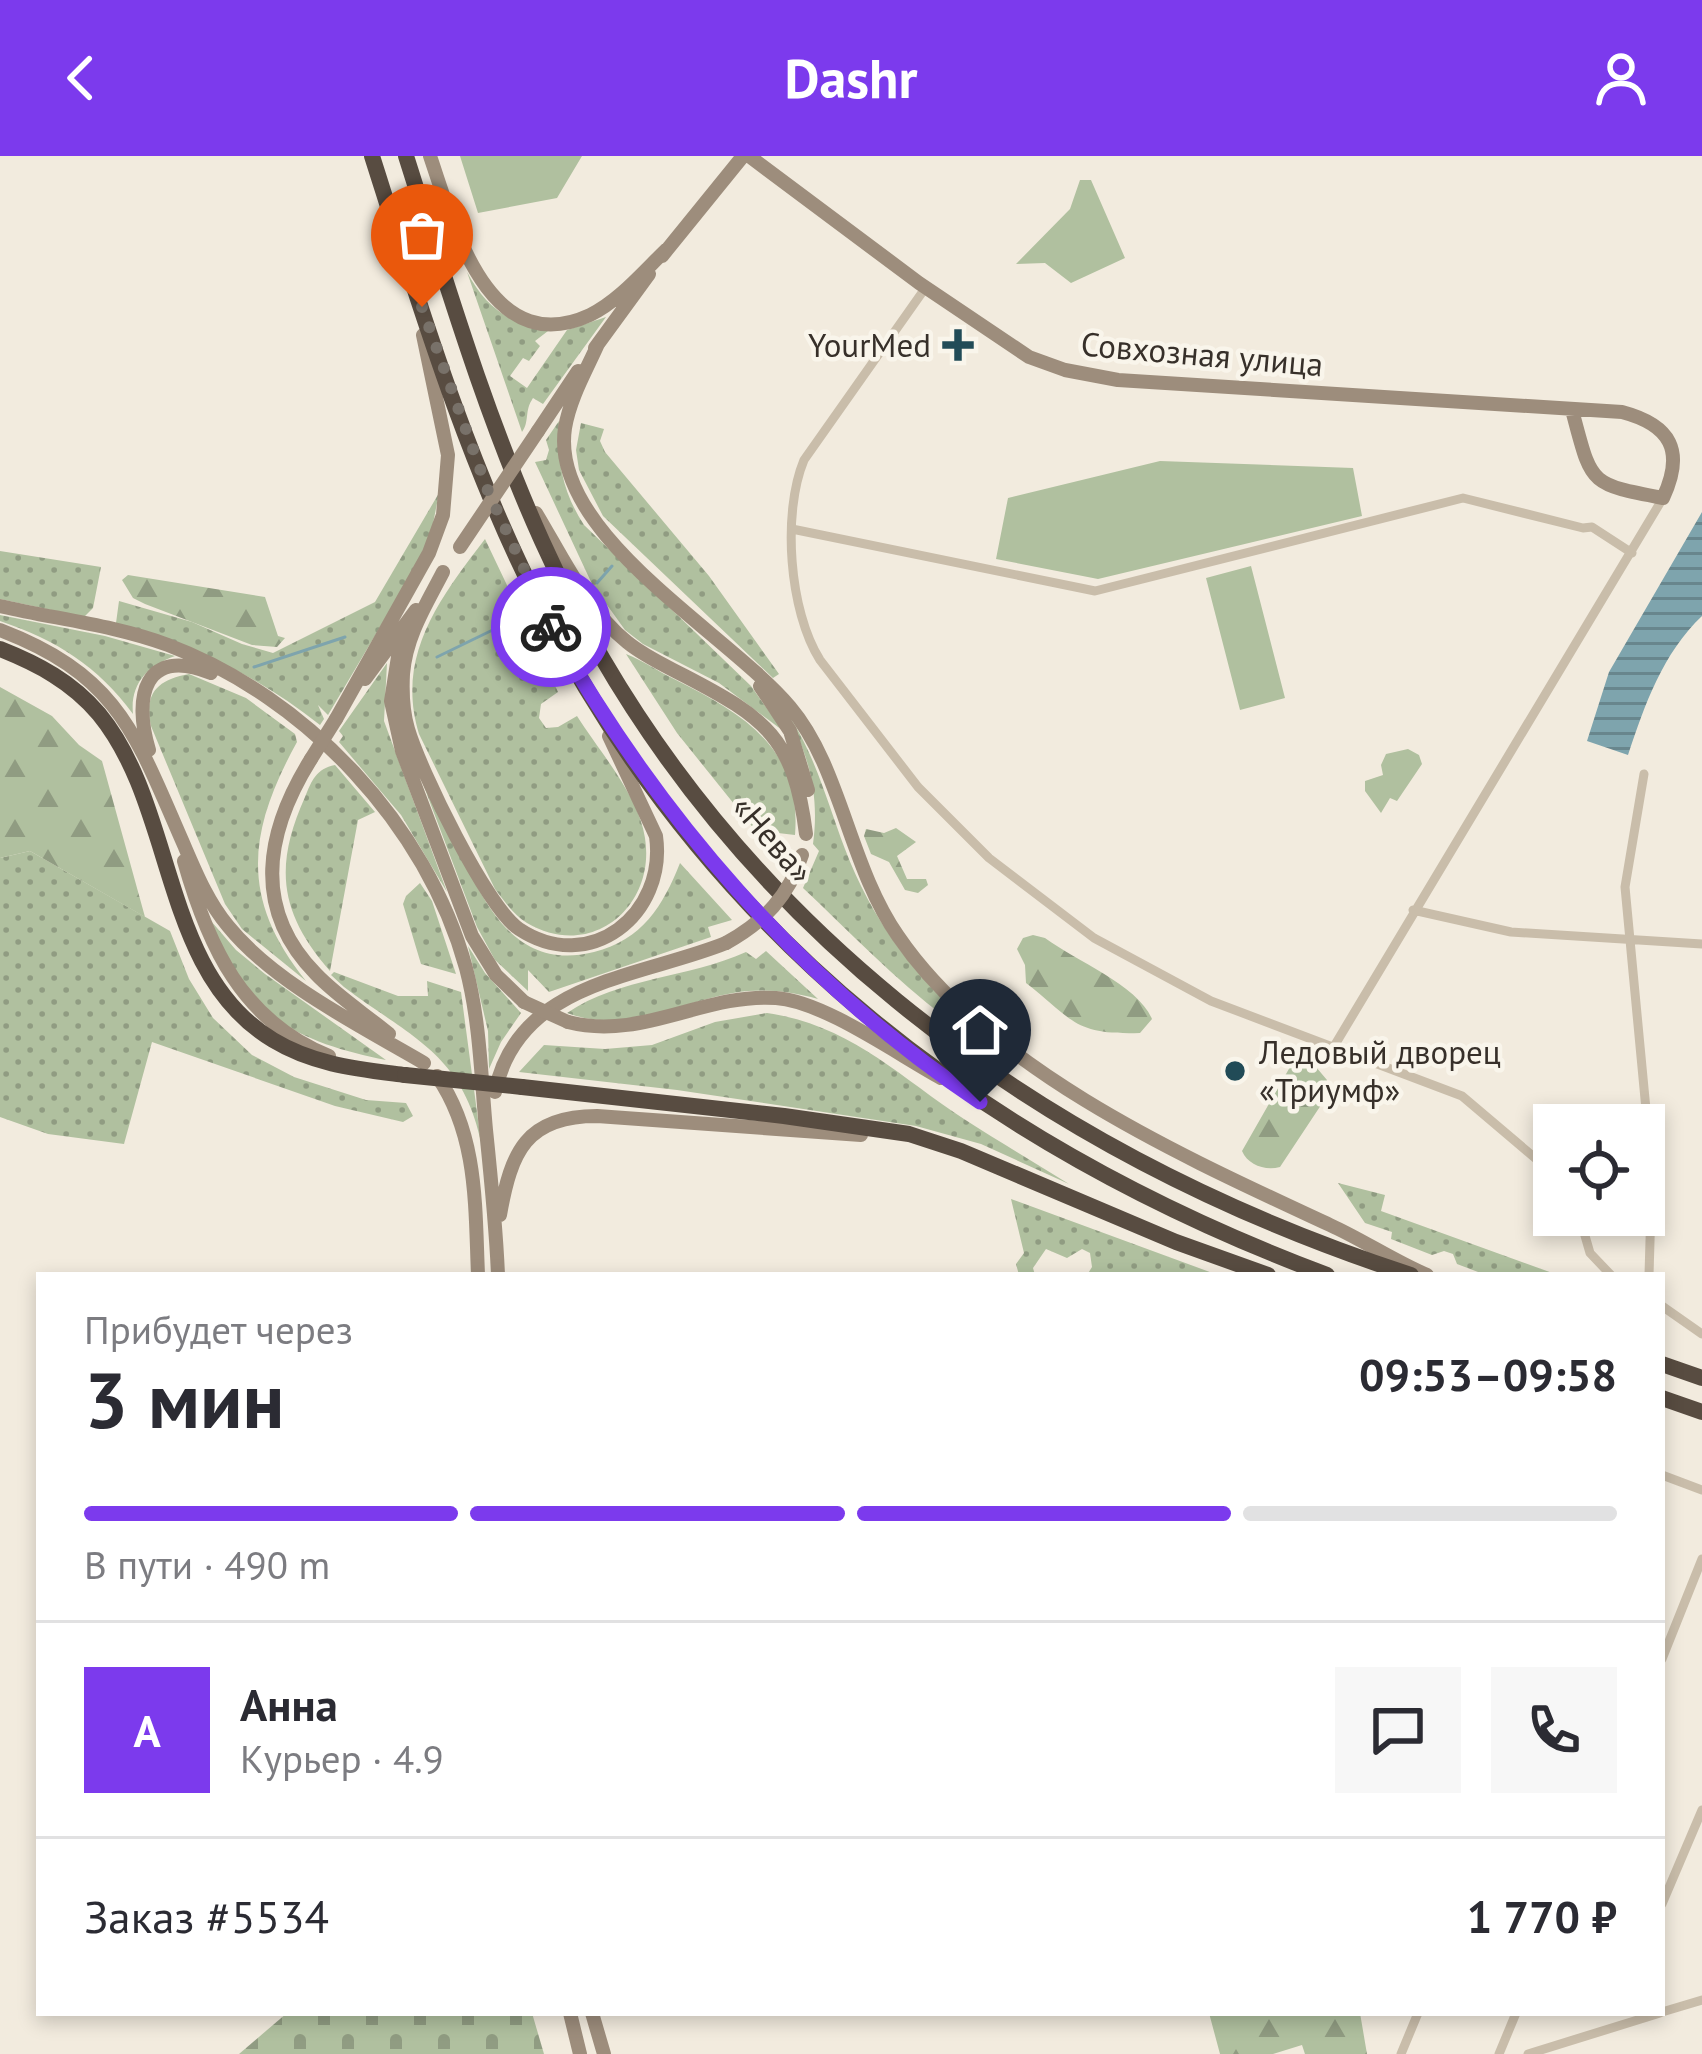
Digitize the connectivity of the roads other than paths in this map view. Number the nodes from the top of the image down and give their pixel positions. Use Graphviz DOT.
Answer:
graph roads {
  1 [pos="372,156"];
  2 [pos="406,156"];
  3 [pos="430,156"];
  4 [pos="746,156"];
  5 [pos="668,249"];
  6 [pos="406,262"];
  7 [pos="926,287"];
  8 [pos="598,344"];
  9 [pos="1572,410"];
  10 [pos="514,475"];
  11 [pos="1663,498"];
  12 [pos="793,529"];
  13 [pos="1631,553"];
  14 [pos="443,572"];
  15 [pos="0,607"];
  16 [pos="419,607"];
  17 [pos="704,628"];
  18 [pos="0,630"];
  19 [pos="0,649"];
  20 [pos="574,668"];
  21 [pos="265,697"];
  22 [pos="336,719"];
  23 [pos="1644,774"];
  24 [pos="160,786"];
  25 [pos="171,816"];
  26 [pos="806,834"];
  27 [pos="1413,910"];
  28 [pos="1628,940"];
  29 [pos="1702,944"];
  30 [pos="1333,1048"];
  31 [pos="424,1063"];
  32 [pos="366,1070"];
  33 [pos="954,1085"];
  34 [pos="1533,1155"];
  35 [pos="491,1162"];
  36 [pos="993,1166"];
  37 [pos="1586,1236"];
  38 [pos="497,1256"];
  39 [pos="478,1272"];
  40 [pos="498,1272"];
  41 [pos="1260,1272"];
  42 [pos="1320,1272"];
  43 [pos="1403,1272"];
  44 [pos="1421,1272"];
  45 [pos="1608,1272"];
  46 [pos="1649,1272"];
  47 [pos="1665,1308"];
  48 [pos="1702,1334"];
  49 [pos="1665,1365"];
  50 [pos="1702,1378"];
  51 [pos="1665,1399"];
  52 [pos="1702,1412"];
  53 [pos="1665,1476"];
  54 [pos="1702,1490"];
  55 [pos="1702,1558"];
  56 [pos="1665,1651"];
  57 [pos="1702,1810"];
  58 [pos="1665,1897"];
  59 [pos="1702,2000"];
  60 [pos="1665,2012"];
  61 [pos="571,2016"];
  62 [pos="593,2016"];
  63 [pos="1417,2016"];
  64 [pos="1515,2016"];
  65 [pos="1615,2016"];
  66 [pos="1651,2016"];
  67 [pos="1609,2029"];
  68 [pos="580,2054"];
  69 [pos="604,2054"];
  70 [pos="1401,2054"];
  71 [pos="1499,2054"];
  72 [pos="1528,2054"];
  1 -- 6 [label="highway, «Нева»"];
  2 -- 10 [label="highway, «Нева»"];
  3 -- 5 [label="street"];
  4 -- 5 [label="street"];
  4 -- 7 [label="street, Совхозная улица"];
  5 -- 8 [label="street"];
  6 -- 20 [label="highway, «Нева»"];
  6 -- 22 [label="street"];
  7 -- 9 [label="street, Совхозная улица"];
  7 -- 12 [label="street"];
  8 -- 14 [label="street, bridge"];
  8 -- 17 [label="street"];
  9 -- 11 [label="street"];
  9 -- 11 [label="street, Совхозная улица"];
  10 -- 26 [label="street"];
  10 -- 43 [label="highway, «Нева»"];
  11 -- 13 [label="street, Совхозная улица"];
  12 -- 13 [label="street"];
  12 -- 30 [label="street"];
  13 -- 27 [label="street, Совхозная улица"];
  14 -- 16 [label="street"];
  14 -- 20 [label="street"];
  15 -- 21 [label="street"];
  16 -- 22 [label="street"];
  16 -- 33 [label="street, bridge"];
  17 -- 26 [label="street"];
  17 -- 44 [label="street"];
  18 -- 24 [label="street"];
  19 -- 32 [label="highway"];
  20 -- 33 [label="highway, «Нева»"];
  21 -- 24 [label="street"];
  21 -- 35 [label="street"];
  22 -- 31 [label="street, bridge"];
  23 -- 28 [label="street"];
  24 -- 25 [label="street"];
  25 -- 31 [label="street"];
  25 -- 32 [label="street"];
  26 -- 35 [label="street, bridge"];
  27 -- 28 [label="street"];
  27 -- 30 [label="street, Совхозная улица"];
  28 -- 29 [label="street"];
  28 -- 46 [label="street"];
  30 -- 34 [label="street"];
  31 -- 39 [label="street"];
  32 -- 36 [label="highway, bridge"];
  33 -- 42 [label="highway, «Нева»"];
  35 -- 38 [label="street"];
  36 -- 38 [label="street"];
  36 -- 41 [label="highway"];
  37 -- 45 [label="street"];
  38 -- 40 [label="street"];
  47 -- 48 [label="street"];
  49 -- 50 [label="highway"];
  51 -- 52 [label="highway"];
  53 -- 54 [label="street"];
  55 -- 56 [label="street"];
  57 -- 58 [label="street"];
  59 -- 60 [label="street"];
  61 -- 68 [label="street"];
  62 -- 69 [label="street"];
  63 -- 70 [label="street"];
  64 -- 71 [label="street"];
  65 -- 67 [label="street"];
  66 -- 67 [label="street"];
  67 -- 72 [label="street"];
}
